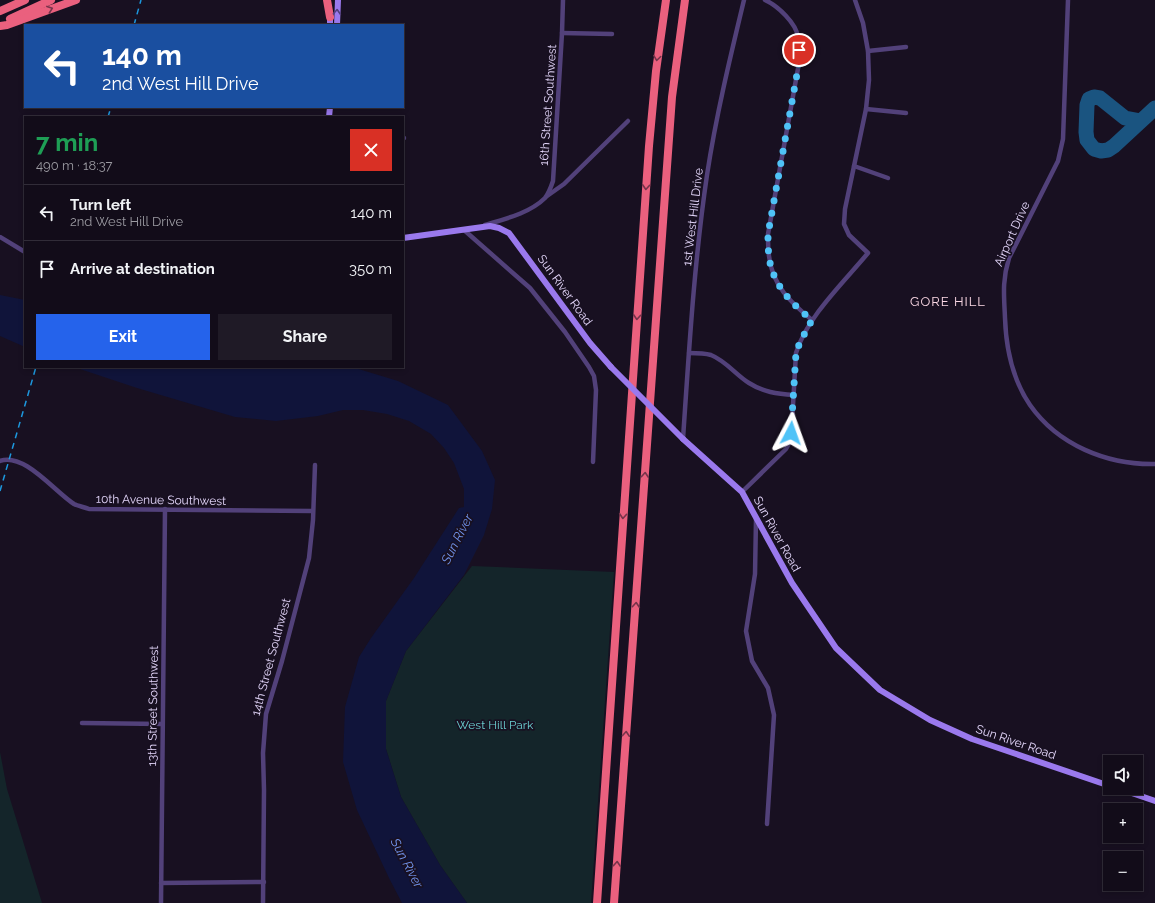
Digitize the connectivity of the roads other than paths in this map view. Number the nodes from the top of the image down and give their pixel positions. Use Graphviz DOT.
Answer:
graph roads {
  1 [pos="25,0"];
  2 [pos="51,0"];
  3 [pos="76,0"];
  4 [pos="327,0"];
  5 [pos="331,0"];
  6 [pos="338,0"];
  7 [pos="563,0"];
  8 [pos="666,0"];
  9 [pos="685,0"];
  10 [pos="744,0"];
  11 [pos="765,0"];
  12 [pos="855,0"];
  13 [pos="1068,0"];
  14 [pos="0,11"];
  15 [pos="330,21"];
  16 [pos="337,24"];
  17 [pos="0,25"];
  18 [pos="562,33"];
  19 [pos="612,34"];
  20 [pos="906,47"];
  21 [pos="868,51"];
  22 [pos="866,109"];
  23 [pos="906,113"];
  24 [pos="628,121"];
  25 [pos="854,166"];
  26 [pos="888,178"];
  27 [pos="546,197"];
  28 [pos="474,228"];
  29 [pos="464,230"];
  30 [pos="0,237"];
  31 [pos="404,238"];
  32 [pos="24,251"];
  33 [pos="812,320"];
  34 [pos="689,353"];
  35 [pos="794,396"];
  36 [pos="683,439"];
  37 [pos="0,461"];
  38 [pos="593,462"];
  39 [pos="1155,464"];
  40 [pos="315,465"];
  41 [pos="742,492"];
  42 [pos="165,509"];
  43 [pos="312,511"];
  44 [pos="756,518"];
  45 [pos="82,723"];
  46 [pos="162,724"];
  47 [pos="1103,784"];
  48 [pos="1137,795"];
  49 [pos="1155,801"];
  50 [pos="768,824"];
  51 [pos="264,882"];
  52 [pos="161,883"];
  53 [pos="162,903"];
  54 [pos="263,903"];
  55 [pos="597,903"];
  56 [pos="614,903"];
  1 -- 14 [label="highway"];
  2 -- 17 [label="highway"];
  17 -- 3 [label="highway, one-way"];
  4 -- 15 [label="highway"];
  5 -- 15 [label="street"];
  16 -- 6 [label="street, one-way"];
  7 -- 18 [label="street, 16th Street Southwest"];
  8 -- 55 [label="highway, one-way"];
  56 -- 9 [label="highway, one-way"];
  10 -- 34 [label="street, 1st West Hill Drive"];
  11 -- 33 [label="street"];
  12 -- 21 [label="street"];
  13 -- 39 [label="street, Airport Drive"];
  18 -- 19 [label="street"];
  18 -- 27 [label="street, 16th Street Southwest"];
  20 -- 21 [label="street"];
  21 -- 22 [label="street"];
  22 -- 23 [label="street"];
  22 -- 25 [label="street"];
  24 -- 27 [label="street"];
  25 -- 26 [label="street"];
  25 -- 33 [label="street"];
  27 -- 28 [label="street"];
  28 -- 29 [label="street, Sun River Road"];
  28 -- 36 [label="street, Sun River Road, bridge"];
  29 -- 31 [label="street, Sun River Road"];
  29 -- 38 [label="street"];
  30 -- 32 [label="street"];
  33 -- 35 [label="street"];
  34 -- 35 [label="street"];
  34 -- 36 [label="street, 1st West Hill Drive"];
  35 -- 41 [label="street"];
  36 -- 41 [label="street, Sun River Road"];
  37 -- 42 [label="street, 10th Avenue Southwest"];
  40 -- 43 [label="street, 14th Street Southwest"];
  41 -- 44 [label="street, Sun River Road"];
  42 -- 43 [label="street, 10th Avenue Southwest"];
  42 -- 46 [label="street, 13th Street Southwest"];
  43 -- 51 [label="street, 14th Street Southwest"];
  44 -- 47 [label="street, Sun River Road"];
  44 -- 50 [label="street"];
  45 -- 46 [label="street"];
  46 -- 52 [label="street, 13th Street Southwest"];
  48 -- 49 [label="street"];
  51 -- 52 [label="street"];
  51 -- 54 [label="street, 14th Street Southwest"];
  52 -- 53 [label="street, 13th Street Southwest"];
}
